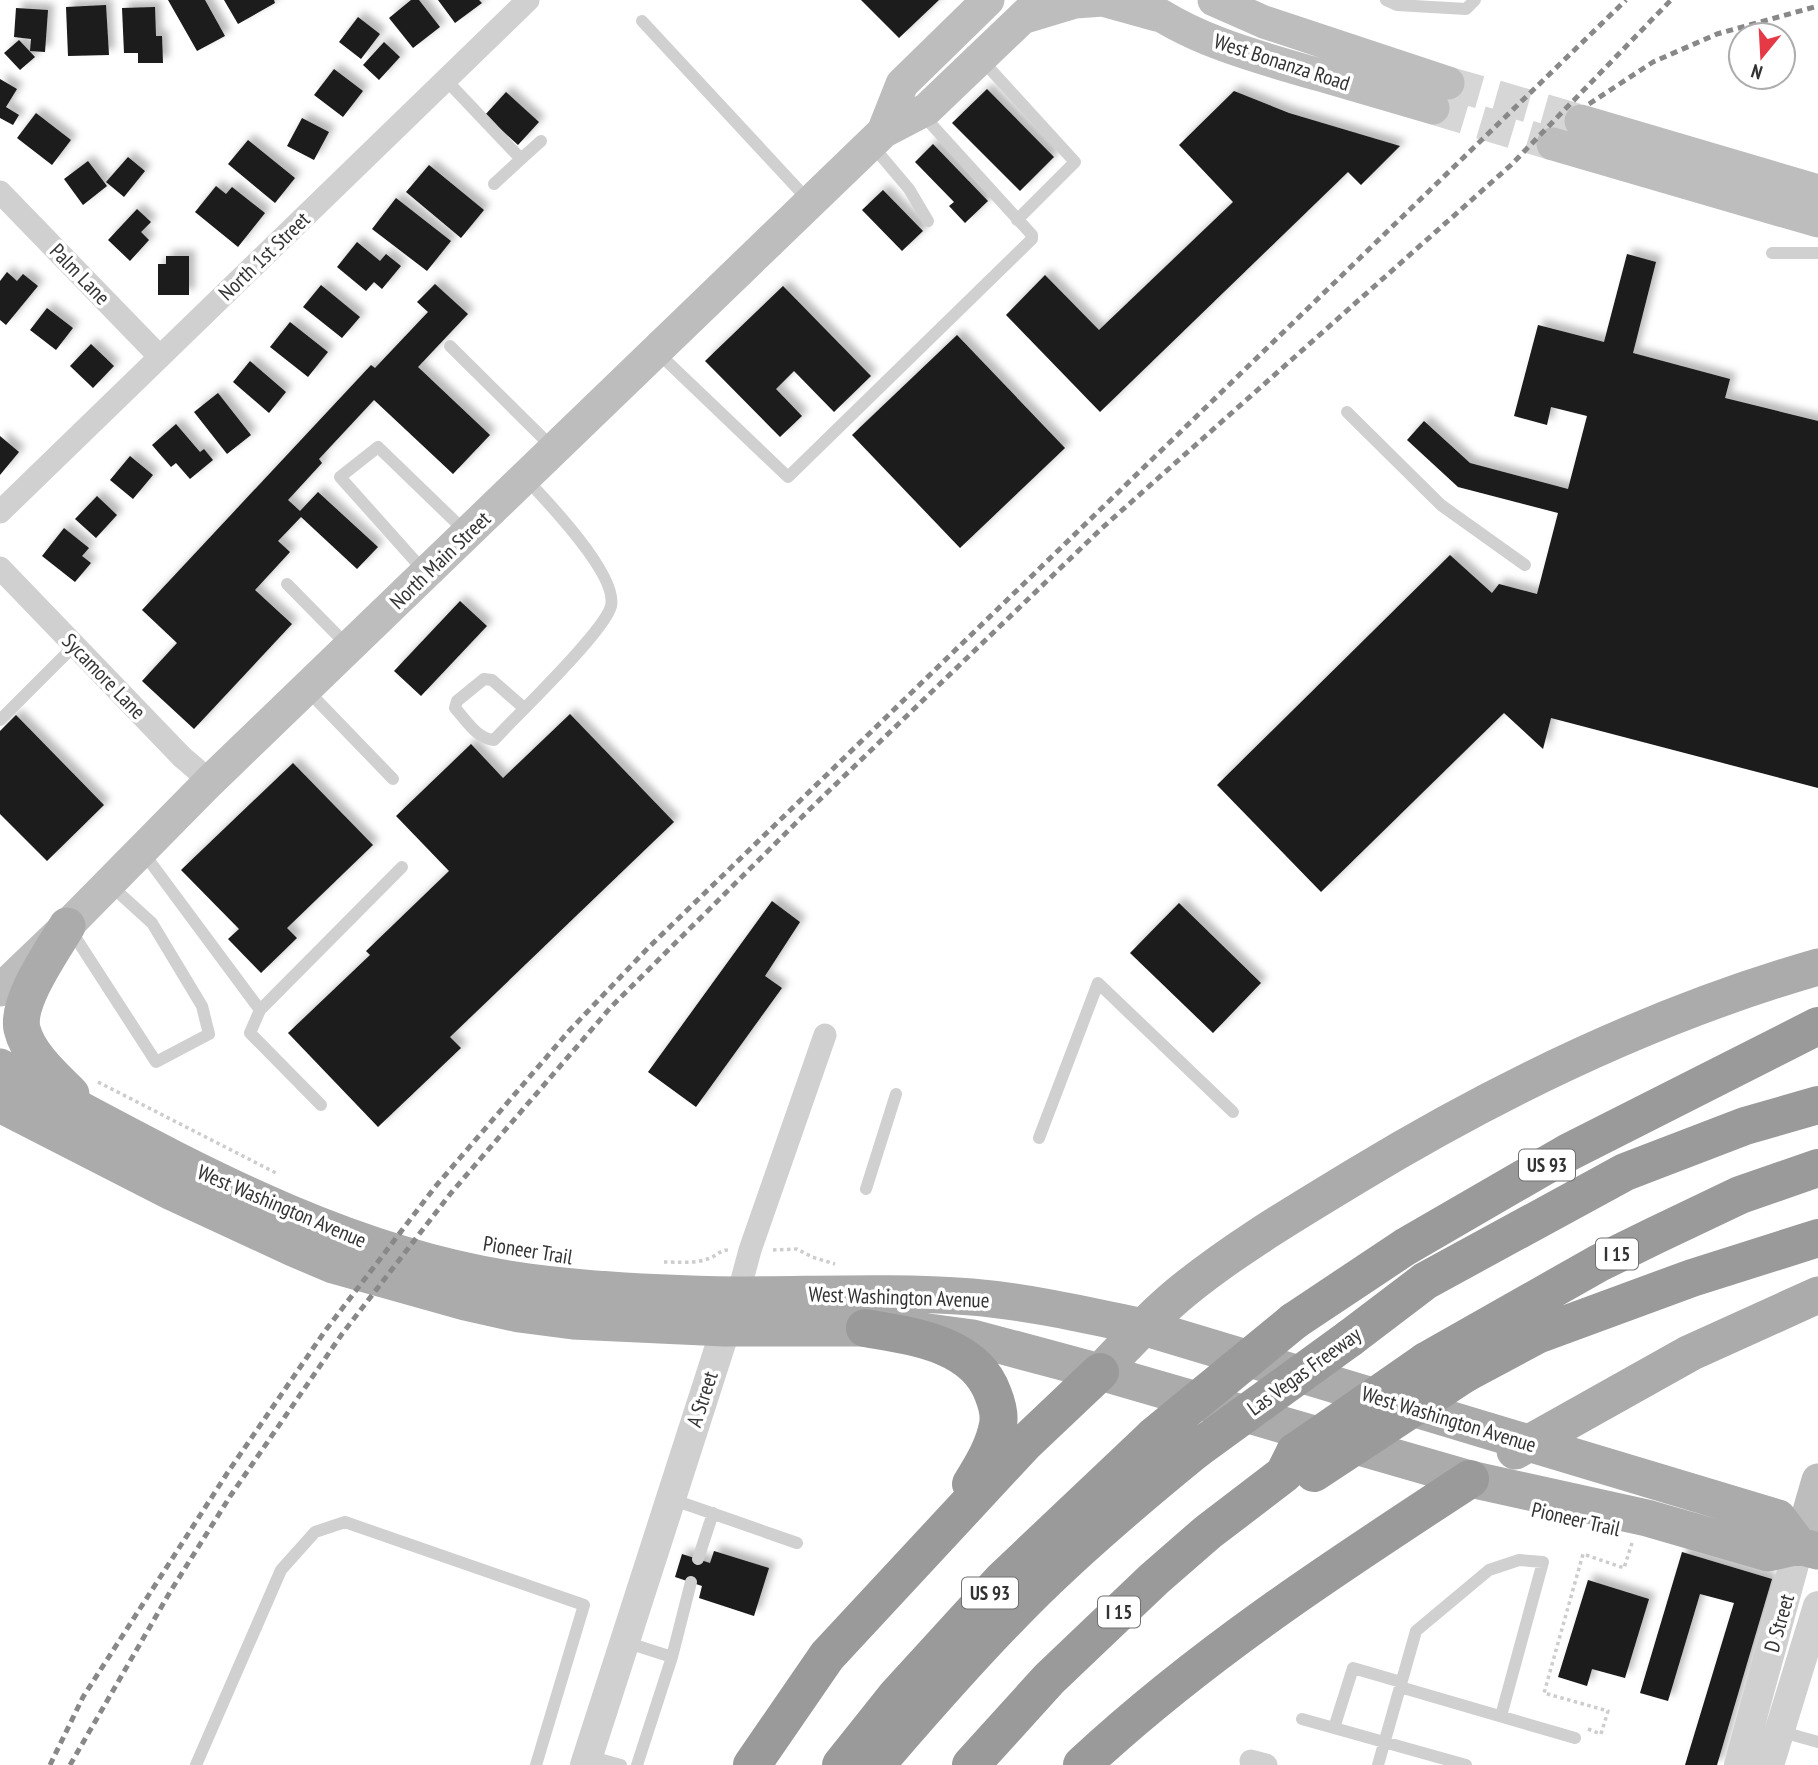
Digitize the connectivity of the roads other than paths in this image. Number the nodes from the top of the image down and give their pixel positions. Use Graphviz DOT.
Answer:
graph roads {
  1 [pos="528,0"];
  2 [pos="988,0"];
  3 [pos="1138,0"];
  4 [pos="1214,0"];
  5 [pos="1239,0"];
  6 [pos="1386,0"];
  7 [pos="1475,0"];
  8 [pos="1445,4"];
  9 [pos="1032,9"];
  10 [pos="1166,18"];
  11 [pos="642,21"];
  12 [pos="1264,22"];
  13 [pos="980,59"];
  14 [pos="446,80"];
  15 [pos="921,113"];
  16 [pos="1581,121"];
  17 [pos="877,138"];
  18 [pos="541,141"];
  19 [pos="1553,144"];
  20 [pos="520,159"];
  21 [pos="494,184"];
  22 [pos="1818,191"];
  23 [pos="0,192"];
  24 [pos="810,202"];
  25 [pos="1017,220"];
  26 [pos="928,221"];
  27 [pos="1818,221"];
  28 [pos="1772,253"];
  29 [pos="1818,253"];
  30 [pos="450,346"];
  31 [pos="656,351"];
  32 [pos="160,357"];
  33 [pos="1347,412"];
  34 [pos="554,449"];
  35 [pos="525,478"];
  36 [pos="0,512"];
  37 [pos="467,533"];
  38 [pos="1525,565"];
  39 [pos="0,568"];
  40 [pos="426,573"];
  41 [pos="287,584"];
  42 [pos="75,645"];
  43 [pos="349,647"];
  44 [pos="306,689"];
  45 [pos="524,708"];
  46 [pos="0,720"];
  47 [pos="393,779"];
  48 [pos="210,781"];
  49 [pos="142,850"];
  50 [pos="402,867"];
  51 [pos="109,884"];
  52 [pos="67,926"];
  53 [pos="1818,967"];
  54 [pos="0,990"];
  55 [pos="260,1010"];
  56 [pos="1815,1027"];
  57 [pos="825,1035"];
  58 [pos="0,1067"];
  59 [pos="897,1094"];
  60 [pos="93,1097"];
  61 [pos="0,1104"];
  62 [pos="321,1105"];
  63 [pos="1818,1105"];
  64 [pos="1233,1112"];
  65 [pos="1039,1138"];
  66 [pos="1818,1168"];
  67 [pos="866,1189"];
  68 [pos="1818,1238"];
  69 [pos="1818,1295"];
  70 [pos="731,1311"];
  71 [pos="1143,1327"];
  72 [pos="865,1328"];
  73 [pos="1100,1372"];
  74 [pos="1528,1443"];
  75 [pos="1283,1474"];
  76 [pos="1470,1479"];
  77 [pos="1818,1480"];
  78 [pos="670,1498"];
  79 [pos="713,1513"];
  80 [pos="946,1529"];
  81 [pos="797,1543"];
  82 [pos="1809,1548"];
  83 [pos="698,1559"];
  84 [pos="691,1583"];
  85 [pos="1818,1606"];
  86 [pos="625,1642"];
  87 [pos="671,1657"];
  88 [pos="1402,1682"];
  89 [pos="1501,1716"];
  90 [pos="1302,1719"];
  91 [pos="1334,1728"];
  92 [pos="1779,1731"];
  93 [pos="1575,1738"];
  94 [pos="1384,1741"];
  95 [pos="1818,1742"];
  96 [pos="587,1760"];
  97 [pos="196,1765"];
  98 [pos="536,1765"];
  99 [pos="621,1765"];
  100 [pos="637,1765"];
  101 [pos="752,1765"];
  102 [pos="841,1765"];
  103 [pos="876,1765"];
  104 [pos="971,1765"];
  105 [pos="1082,1765"];
  106 [pos="1378,1765"];
  107 [pos="1466,1765"];
  108 [pos="1739,1765"];
  109 [pos="1769,1765"];
  1 -- 14 [label="street, North 1st Street"];
  2 -- 17 [label="main road, North Main Street"];
  3 -- 10 [label="main road, West Bonanza Road"];
  4 -- 12 [label="main road, West Bonanza Road"];
  5 -- 12 [label="main road"];
  6 -- 8 [label="lane"];
  7 -- 8 [label="lane"];
  9 -- 10 [label="main road"];
  9 -- 13 [label="main road, North Main Street"];
  10 -- 12 [label="main road, West Bonanza Road"];
  11 -- 24 [label="lane"];
  13 -- 15 [label="main road, North Main Street"];
  13 -- 25 [label="lane"];
  14 -- 20 [label="lane"];
  14 -- 32 [label="street, North 1st Street"];
  15 -- 17 [label="main road, North Main Street"];
  15 -- 25 [label="lane"];
  16 -- 22 [label="main road"];
  17 -- 24 [label="main road, North Main Street"];
  17 -- 26 [label="lane"];
  18 -- 20 [label="lane"];
  19 -- 27 [label="main road"];
  20 -- 21 [label="lane"];
  23 -- 32 [label="street, Palm Lane"];
  24 -- 31 [label="main road, North Main Street"];
  25 -- 31 [label="lane"];
  28 -- 29 [label="lane"];
  30 -- 34 [label="lane"];
  31 -- 34 [label="main road, North Main Street"];
  32 -- 36 [label="street, North 1st Street"];
  33 -- 38 [label="lane"];
  34 -- 35 [label="main road, North Main Street"];
  35 -- 37 [label="main road, North Main Street"];
  35 -- 45 [label="lane"];
  37 -- 40 [label="main road, North Main Street"];
  37 -- 40 [label="lane"];
  39 -- 42 [label="street, Sycamore Lane"];
  40 -- 43 [label="main road, North Main Street"];
  41 -- 43 [label="lane"];
  42 -- 46 [label="lane"];
  42 -- 48 [label="street, Sycamore Lane"];
  43 -- 44 [label="main road, North Main Street"];
  44 -- 47 [label="lane"];
  44 -- 48 [label="main road, North Main Street"];
  45 -- 45 [label="lane"];
  48 -- 49 [label="main road, North Main Street"];
  49 -- 51 [label="main road, North Main Street"];
  49 -- 55 [label="lane"];
  50 -- 55 [label="lane"];
  51 -- 52 [label="main road, North Main Street"];
  51 -- 52 [label="lane"];
  52 -- 54 [label="main road, North Main Street"];
  52 -- 60 [label="main road"];
  53 -- 71 [label="main road"];
  55 -- 62 [label="lane"];
  56 -- 102 [label="highway, US 93, bridge"];
  57 -- 70 [label="street, A Street"];
  58 -- 60 [label="main road, West Washington Avenue"];
  59 -- 67 [label="lane"];
  60 -- 70 [label="main road, West Washington Avenue"];
  61 -- 70 [label="main road, West Washington Avenue"];
  63 -- 103 [label="highway, Las Vegas Freeway, bridge"];
  64 -- 65 [label="lane"];
  66 -- 75 [label="highway, I 15, bridge"];
  68 -- 75 [label="highway, bridge"];
  69 -- 74 [label="main road"];
  70 -- 71 [label="main road, West Washington Avenue"];
  70 -- 72 [label="main road, West Washington Avenue"];
  70 -- 78 [label="street, A Street"];
  71 -- 73 [label="main road"];
  71 -- 74 [label="main road, West Washington Avenue"];
  72 -- 73 [label="main road, West Washington Avenue"];
  72 -- 80 [label="highway"];
  73 -- 76 [label="main road, West Washington Avenue"];
  73 -- 80 [label="highway"];
  74 -- 76 [label="main road"];
  74 -- 82 [label="main road, West Washington Avenue"];
  75 -- 104 [label="highway, I 15"];
  76 -- 82 [label="main road, West Washington Avenue"];
  76 -- 105 [label="highway"];
  77 -- 82 [label="main road, D Street"];
  78 -- 79 [label="lane"];
  78 -- 86 [label="street, A Street"];
  79 -- 81 [label="lane"];
  79 -- 83 [label="lane"];
  80 -- 101 [label="highway"];
  82 -- 108 [label="street, D Street"];
  84 -- 87 [label="lane"];
  85 -- 92 [label="street, D Street"];
  86 -- 87 [label="lane"];
  86 -- 96 [label="street, A Street"];
  87 -- 100 [label="lane"];
  88 -- 89 [label="lane"];
  88 -- 89 [label="lane"];
  88 -- 91 [label="lane"];
  88 -- 94 [label="lane"];
  89 -- 93 [label="lane"];
  90 -- 91 [label="lane"];
  91 -- 94 [label="lane"];
  92 -- 95 [label="lane"];
  92 -- 109 [label="street, D Street"];
  94 -- 106 [label="lane"];
  94 -- 107 [label="lane"];
  96 -- 99 [label="lane"];
  97 -- 98 [label="lane"];
}
